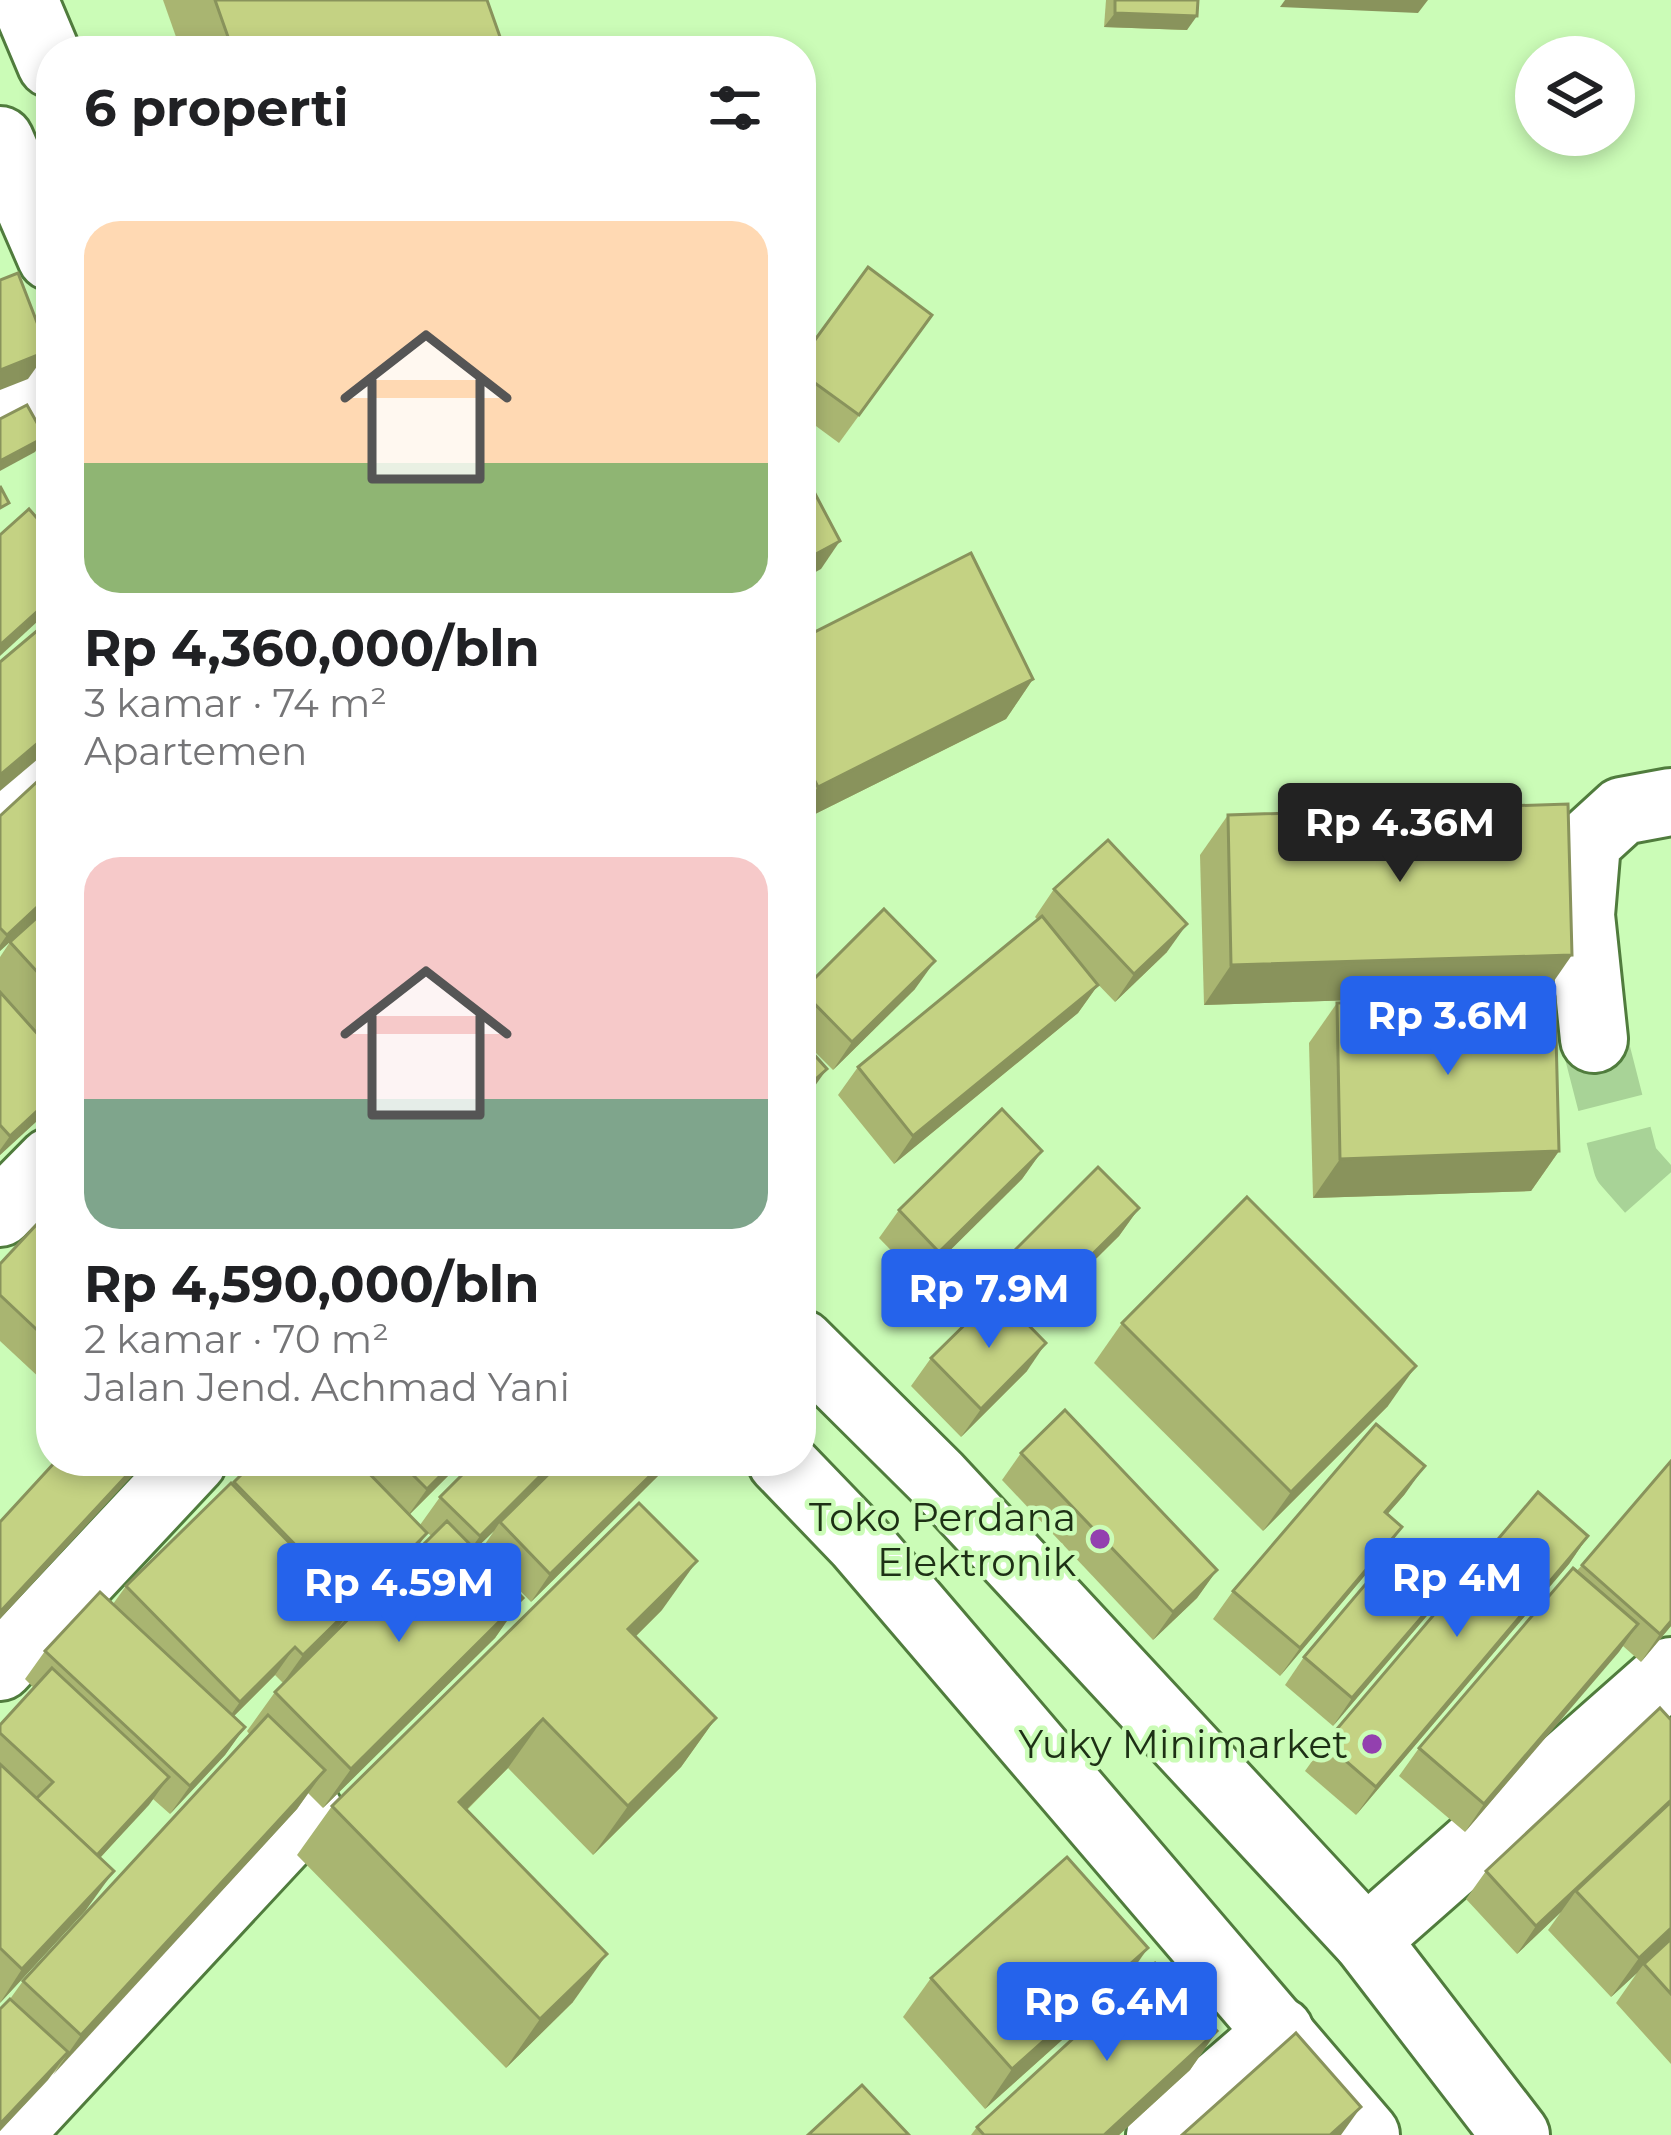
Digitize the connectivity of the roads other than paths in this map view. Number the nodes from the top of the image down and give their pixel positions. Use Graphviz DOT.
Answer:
graph roads {
  1 [pos="24,0"];
  2 [pos="39,36"];
  3 [pos="0,140"];
  4 [pos="36,223"];
  5 [pos="36,400"];
  6 [pos="0,418"];
  7 [pos="36,775"];
  8 [pos="0,802"];
  9 [pos="1671,802"];
  10 [pos="1594,1039"];
  11 [pos="36,1176"];
  12 [pos="0,1213"];
  13 [pos="816,1358"];
  14 [pos="179,1476"];
  15 [pos="795,1476"];
  16 [pos="0,1667"];
  17 [pos="1671,1671"];
  18 [pos="309,1811"];
  19 [pos="1366,1940"];
  20 [pos="1280,2031"];
  21 [pos="8,2135"];
  22 [pos="1160,2135"];
  23 [pos="1366,2135"];
  24 [pos="1516,2135"];
  1 -- 2 [label="street"];
  3 -- 4 [label="street"];
  5 -- 6 [label="street"];
  7 -- 8 [label="street"];
  9 -- 10 [label="street"];
  11 -- 12 [label="street"];
  13 -- 19 [label="street"];
  14 -- 16 [label="street"];
  15 -- 20 [label="street"];
  17 -- 19 [label="street"];
  18 -- 21 [label="street"];
  19 -- 24 [label="street"];
  20 -- 22 [label="street"];
  20 -- 23 [label="street"];
}
